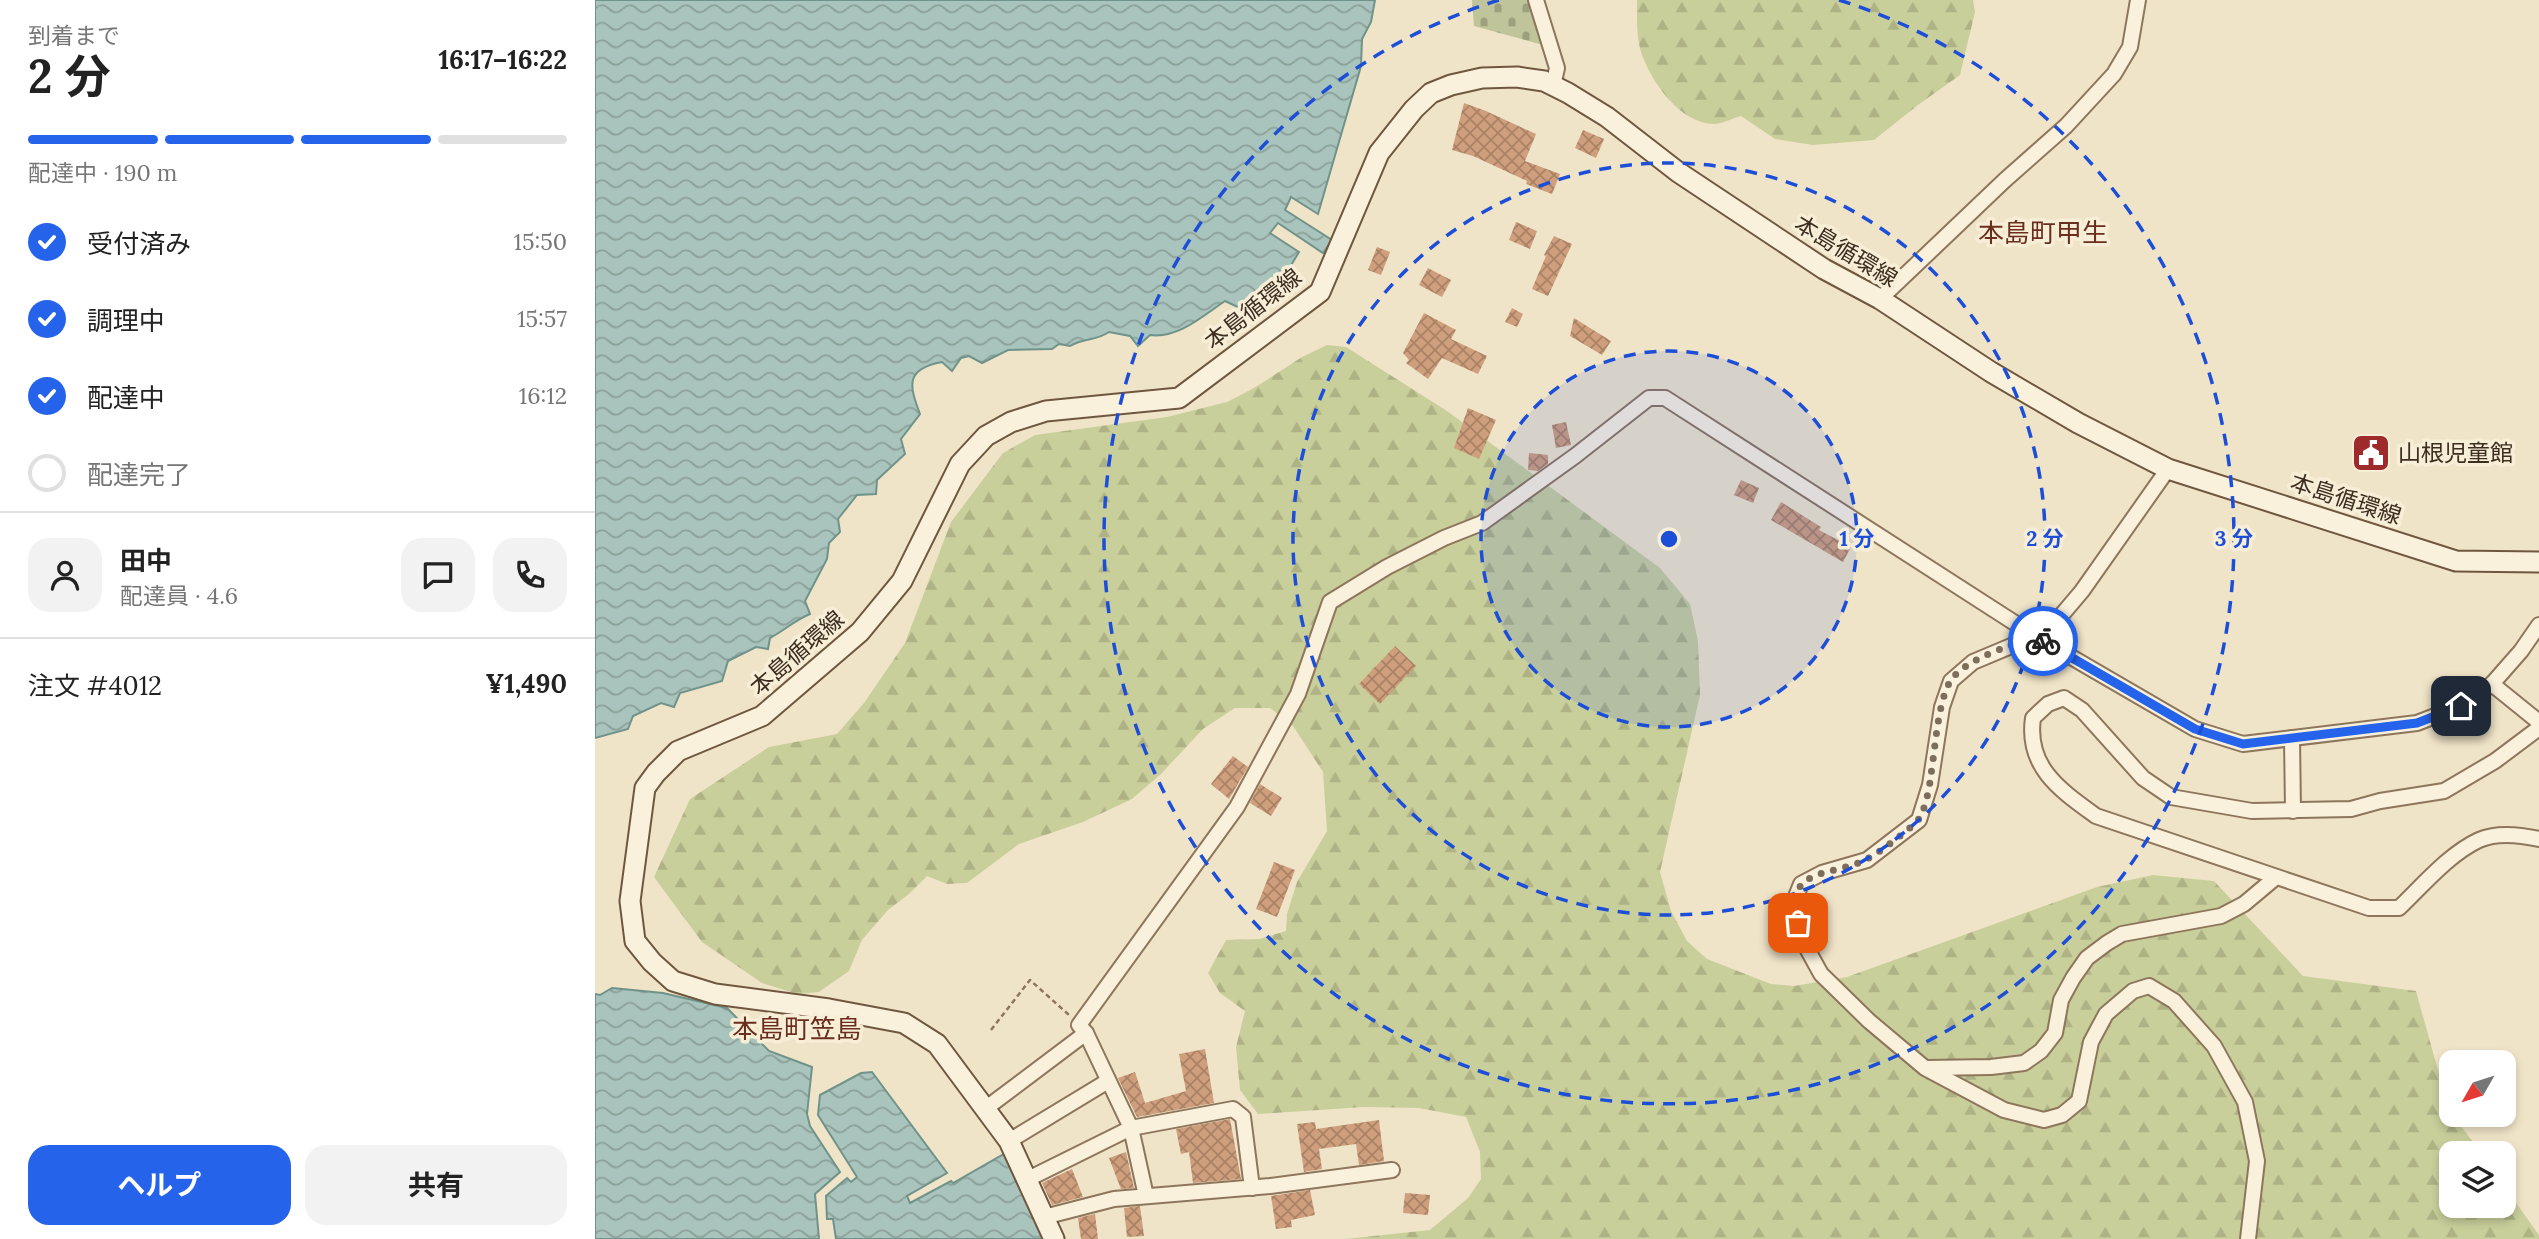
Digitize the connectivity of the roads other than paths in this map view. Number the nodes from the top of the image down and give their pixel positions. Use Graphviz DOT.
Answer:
graph roads {
  1 [pos="1536,0"];
  2 [pos="2138,0"];
  3 [pos="1553,86"];
  4 [pos="1880,299"];
  5 [pos="2168,469"];
  6 [pos="2539,562"];
  7 [pos="2539,625"];
  8 [pos="2035,636"];
  9 [pos="2492,684"];
  10 [pos="2539,722"];
  11 [pos="2539,728"];
  12 [pos="2292,738"];
  13 [pos="2293,810"];
  14 [pos="2539,839"];
  15 [pos="2275,878"];
  16 [pos="1082,1029"];
  17 [pos="1926,1068"];
  18 [pos="1108,1080"];
  19 [pos="985,1109"];
  20 [pos="1131,1128"];
  21 [pos="1009,1141"];
  22 [pos="1392,1170"];
  23 [pos="1028,1179"];
  24 [pos="1252,1188"];
  25 [pos="1146,1196"];
  26 [pos="1044,1217"];
  27 [pos="1054,1239"];
  28 [pos="2248,1239"];
  1 -- 3 [label="street"];
  2 -- 4 [label="street"];
  3 -- 4 [label="main road, 本島循環線"];
  3 -- 19 [label="main road, 本島循環線"];
  4 -- 5 [label="main road, 本島循環線"];
  5 -- 6 [label="main road, 本島循環線"];
  5 -- 8 [label="street"];
  7 -- 9 [label="street"];
  8 -- 12 [label="street"];
  8 -- 16 [label="street"];
  8 -- 17 [label="street"];
  9 -- 10 [label="street"];
  9 -- 12 [label="street"];
  11 -- 13 [label="street"];
  12 -- 13 [label="street"];
  13 -- 15 [label="street"];
  14 -- 15 [label="street"];
  15 -- 17 [label="street"];
  16 -- 18 [label="street"];
  16 -- 19 [label="street"];
  17 -- 28 [label="street"];
  18 -- 20 [label="street"];
  18 -- 21 [label="street"];
  19 -- 21 [label="main road, 本島循環線"];
  20 -- 23 [label="street"];
  20 -- 24 [label="street"];
  20 -- 25 [label="street"];
  21 -- 23 [label="main road, 本島循環線"];
  22 -- 24 [label="street"];
  23 -- 26 [label="main road, 本島循環線"];
  24 -- 25 [label="street"];
  25 -- 26 [label="street"];
  26 -- 27 [label="main road, 本島循環線"];
}
